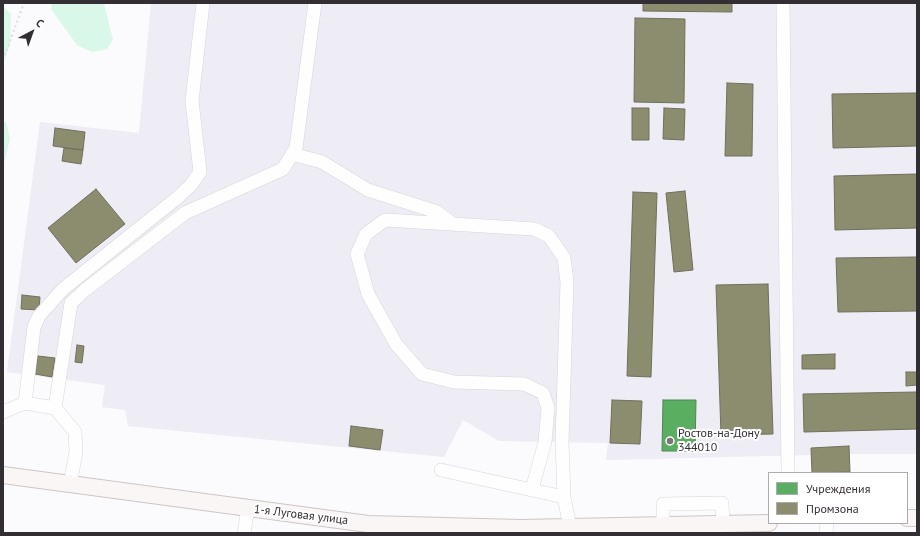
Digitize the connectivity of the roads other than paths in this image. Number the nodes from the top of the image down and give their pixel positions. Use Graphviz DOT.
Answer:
graph roads {
  1 [pos="203,3"];
  2 [pos="315,3"];
  3 [pos="783,3"];
  4 [pos="292,154"];
  5 [pos="453,224"];
  6 [pos="25,403"];
  7 [pos="55,408"];
  8 [pos="3,412"];
  9 [pos="441,470"];
  10 [pos="788,472"];
  11 [pos="3,475"];
  12 [pos="70,485"];
  13 [pos="532,489"];
  14 [pos="564,497"];
  15 [pos="248,508"];
  16 [pos="768,523"];
  17 [pos="430,529"];
  18 [pos="578,529"];
  19 [pos="520,530"];
  20 [pos="244,533"];
  1 -- 6 [label="street"];
  2 -- 4 [label="street"];
  3 -- 10 [label="street"];
  4 -- 5 [label="street"];
  4 -- 7 [label="street"];
  5 -- 13 [label="street"];
  5 -- 14 [label="street"];
  6 -- 7 [label="street"];
  6 -- 8 [label="street"];
  7 -- 12 [label="street"];
  9 -- 13 [label="street"];
  11 -- 12 [label="main road, 1-я Луговая улица"];
  12 -- 15 [label="main road, 1-я Луговая улица"];
  13 -- 14 [label="street"];
  14 -- 18 [label="street"];
  15 -- 17 [label="main road, 1-я Луговая улица"];
  15 -- 20 [label="street"];
  16 -- 18 [label="main road, 1-я Луговая улица"];
  17 -- 19 [label="main road, 1-я Луговая улица"];
  18 -- 19 [label="main road, 1-я Луговая улица"];
}
